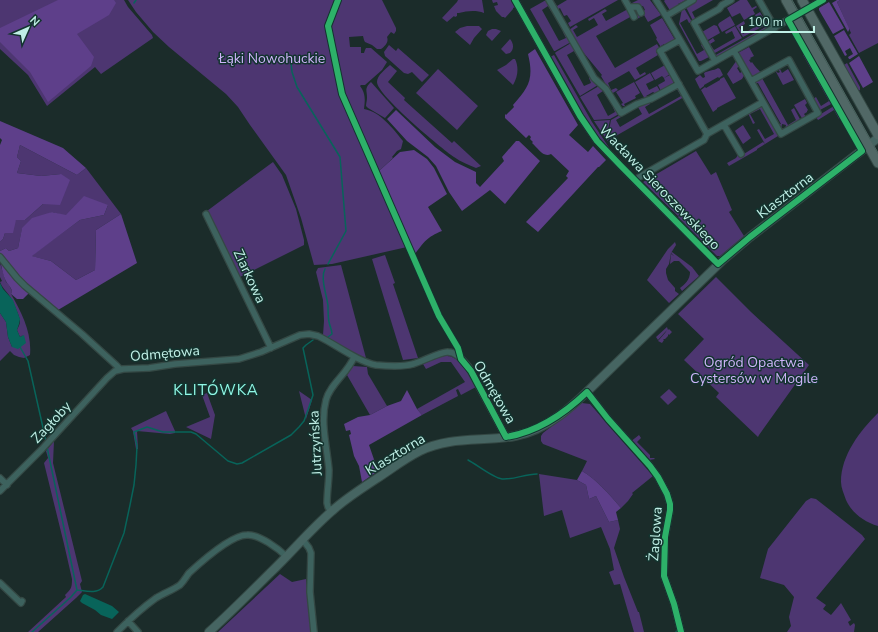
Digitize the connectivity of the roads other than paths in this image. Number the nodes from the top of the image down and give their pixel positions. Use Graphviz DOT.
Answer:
graph roads {
  1 [pos="515,0"];
  2 [pos="549,0"];
  3 [pos="625,0"];
  4 [pos="656,0"];
  5 [pos="693,0"];
  6 [pos="731,0"];
  7 [pos="759,0"];
  8 [pos="786,0"];
  9 [pos="802,0"];
  10 [pos="823,0"];
  11 [pos="629,7"];
  12 [pos="807,10"];
  13 [pos="641,13"];
  14 [pos="666,16"];
  15 [pos="795,16"];
  16 [pos="634,17"];
  17 [pos="775,28"];
  18 [pos="680,40"];
  19 [pos="734,51"];
  20 [pos="715,61"];
  21 [pos="751,81"];
  22 [pos="679,84"];
  23 [pos="763,102"];
  24 [pos="724,125"];
  25 [pos="707,134"];
  26 [pos="878,135"];
  27 [pos="878,138"];
  28 [pos="868,146"];
  29 [pos="741,154"];
  30 [pos="878,163"];
  31 [pos="635,180"];
  32 [pos="206,214"];
  33 [pos="0,257"];
  34 [pos="718,264"];
  35 [pos="271,348"];
  36 [pos="354,357"];
  37 [pos="120,369"];
  38 [pos="587,392"];
  39 [pos="506,437"];
  40 [pos="0,478"];
  41 [pos="7,484"];
  42 [pos="0,491"];
  43 [pos="332,511"];
  44 [pos="302,540"];
  45 [pos="286,557"];
  46 [pos="0,583"];
  47 [pos="22,601"];
  48 [pos="128,621"];
  49 [pos="116,632"];
  50 [pos="138,632"];
  51 [pos="209,632"];
  52 [pos="314,632"];
  53 [pos="681,632"];
  1 -- 31 [label="street, Wacława Sieroszewskiego"];
  2 -- 22 [label="street"];
  3 -- 11 [label="street"];
  4 -- 14 [label="street"];
  5 -- 14 [label="street"];
  6 -- 20 [label="street"];
  7 -- 17 [label="street"];
  8 -- 15 [label="main road"];
  9 -- 12 [label="main road"];
  10 -- 12 [label="street"];
  11 -- 13 [label="street"];
  11 -- 16 [label="street"];
  12 -- 15 [label="street"];
  12 -- 26 [label="main road"];
  14 -- 18 [label="street"];
  15 -- 17 [label="street"];
  15 -- 28 [label="main road"];
  17 -- 19 [label="street"];
  18 -- 20 [label="street"];
  18 -- 22 [label="street"];
  19 -- 20 [label="street"];
  19 -- 21 [label="street"];
  21 -- 23 [label="street"];
  21 -- 23 [label="street"];
  22 -- 25 [label="street"];
  23 -- 24 [label="street"];
  24 -- 25 [label="street"];
  24 -- 29 [label="street"];
  25 -- 31 [label="street"];
  27 -- 28 [label="street, Klasztorna"];
  28 -- 30 [label="main road"];
  28 -- 34 [label="street, Klasztorna"];
  31 -- 34 [label="street, Wacława Sieroszewskiego"];
  32 -- 35 [label="street, Ziarkowa"];
  33 -- 37 [label="street, Odmętowa"];
  34 -- 38 [label="street, Klasztorna"];
  35 -- 36 [label="street, Odmętowa"];
  35 -- 37 [label="street, Odmętowa"];
  36 -- 39 [label="street, Odmętowa"];
  36 -- 43 [label="street, Jutrzyńska"];
  37 -- 41 [label="street, Zagłoby"];
  38 -- 39 [label="street, Klasztorna"];
  38 -- 53 [label="street, Żaglowa"];
  39 -- 43 [label="street, Klasztorna"];
  40 -- 41 [label="street"];
  41 -- 42 [label="street, Zagłoby"];
  43 -- 44 [label="street, Klasztorna"];
  44 -- 45 [label="street, Klasztorna"];
  44 -- 52 [label="street"];
  45 -- 48 [label="street"];
  45 -- 51 [label="street, Klasztorna"];
  46 -- 47 [label="street"];
  48 -- 49 [label="street"];
  48 -- 50 [label="street"];
}
